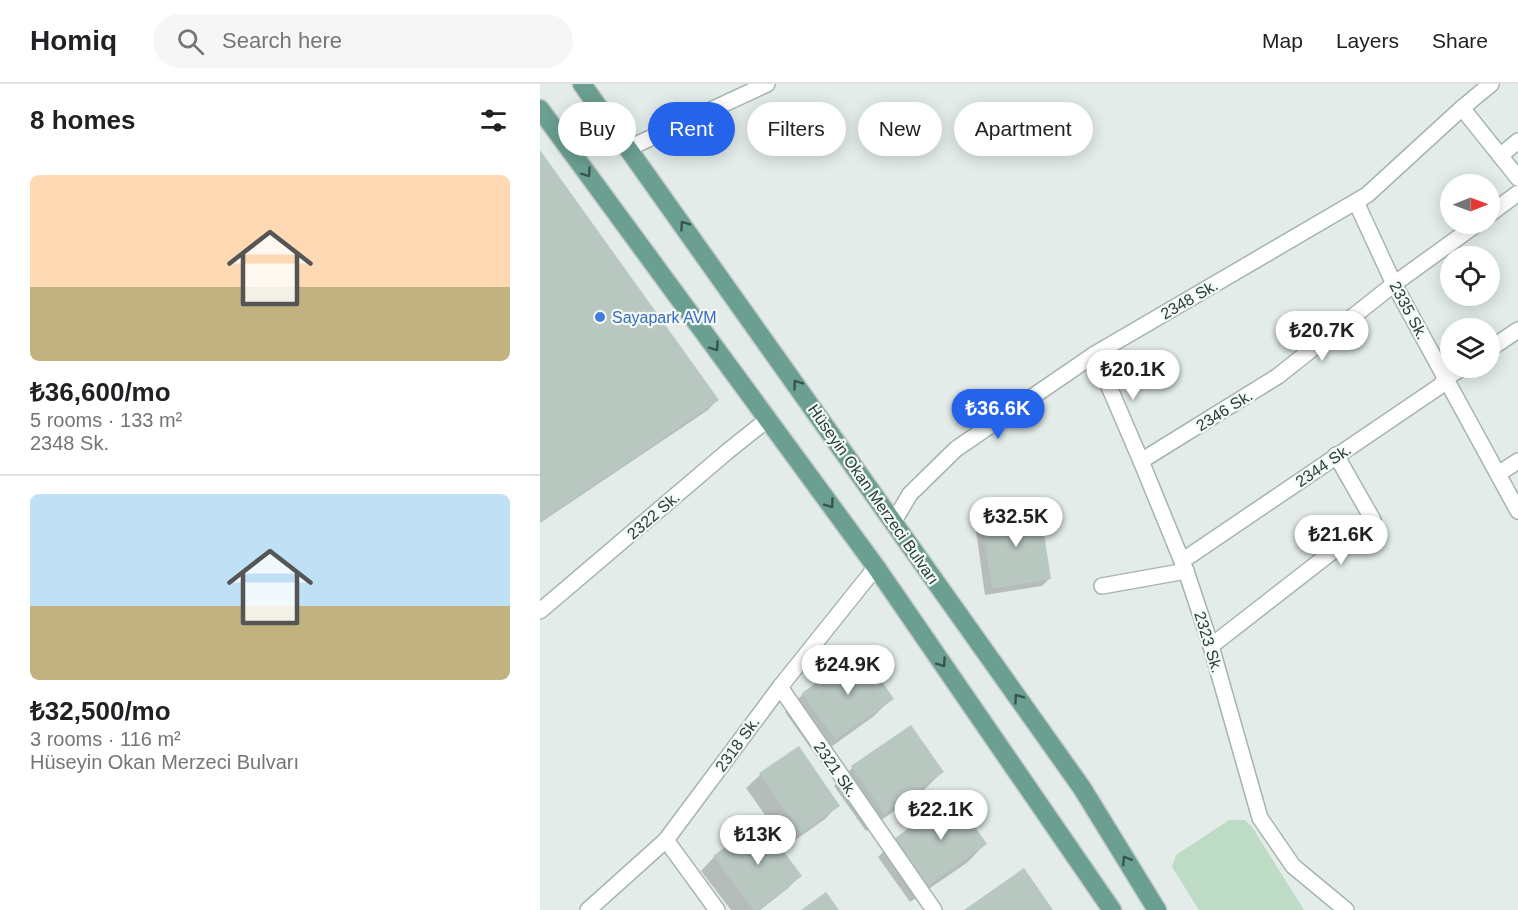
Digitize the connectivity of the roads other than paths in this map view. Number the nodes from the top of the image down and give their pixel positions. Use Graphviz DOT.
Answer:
graph roads {
  1 [pos="582,84"];
  2 [pos="767,84"];
  3 [pos="1491,84"];
  4 [pos="595,102"];
  5 [pos="540,108"];
  6 [pos="1462,108"];
  7 [pos="1518,141"];
  8 [pos="636,145"];
  9 [pos="635,156"];
  10 [pos="1500,156"];
  11 [pos="1518,178"];
  12 [pos="1518,193"];
  13 [pos="1356,202"];
  14 [pos="1500,206"];
  15 [pos="1463,234"];
  16 [pos="1394,284"];
  17 [pos="1518,330"];
  18 [pos="1500,342"];
  19 [pos="1095,354"];
  20 [pos="1440,367"];
  21 [pos="1446,378"];
  22 [pos="768,419"];
  23 [pos="1336,455"];
  24 [pos="1518,460"];
  25 [pos="1142,461"];
  26 [pos="1498,474"];
  27 [pos="1518,511"];
  28 [pos="894,521"];
  29 [pos="1184,566"];
  30 [pos="876,567"];
  31 [pos="1102,586"];
  32 [pos="540,612"];
  33 [pos="1211,646"];
  34 [pos="780,687"];
  35 [pos="666,840"];
  36 [pos="1339,908"];
  37 [pos="588,910"];
  38 [pos="717,910"];
  39 [pos="934,910"];
  40 [pos="1112,910"];
  41 [pos="1157,910"];
  1 -- 4 [label="main road, Hüseyin Okan Merzeci Bulvarı"];
  2 -- 8 [label="street"];
  3 -- 6 [label="street, 2348 Sk."];
  5 -- 22 [label="main road, one-way"];
  6 -- 10 [label="street"];
  6 -- 13 [label="street, 2348 Sk."];
  7 -- 10 [label="street"];
  28 -- 9 [label="main road, Hüseyin Okan Merzeci Bulvarı, one-way"];
  10 -- 11 [label="street"];
  12 -- 14 [label="street"];
  13 -- 16 [label="street, 2335 Sk."];
  13 -- 19 [label="street, 2348 Sk."];
  15 -- 16 [label="street, 2346 Sk."];
  16 -- 20 [label="street, 2335 Sk."];
  16 -- 25 [label="street, 2346 Sk."];
  17 -- 18 [label="street"];
  19 -- 25 [label="street, 2323 Sk."];
  19 -- 28 [label="street, 2348 Sk."];
  21 -- 23 [label="street, 2344 Sk."];
  21 -- 26 [label="street, 2335 Sk."];
  22 -- 30 [label="main road, one-way"];
  22 -- 32 [label="street, 2322 Sk."];
  23 -- 29 [label="street, 2344 Sk."];
  23 -- 33 [label="street"];
  24 -- 26 [label="street"];
  25 -- 29 [label="street, 2323 Sk."];
  26 -- 27 [label="street, 2335 Sk."];
  41 -- 28 [label="main road, Hüseyin Okan Merzeci Bulvarı, one-way"];
  29 -- 31 [label="street, 2344 Sk."];
  29 -- 33 [label="street, 2323 Sk."];
  30 -- 34 [label="street, 2318 Sk."];
  30 -- 40 [label="main road, one-way"];
  33 -- 36 [label="street, 2323 Sk."];
  34 -- 35 [label="street, 2318 Sk."];
  34 -- 39 [label="street, 2321 Sk."];
  35 -- 37 [label="street, 2318 Sk."];
  35 -- 38 [label="street"];
}
